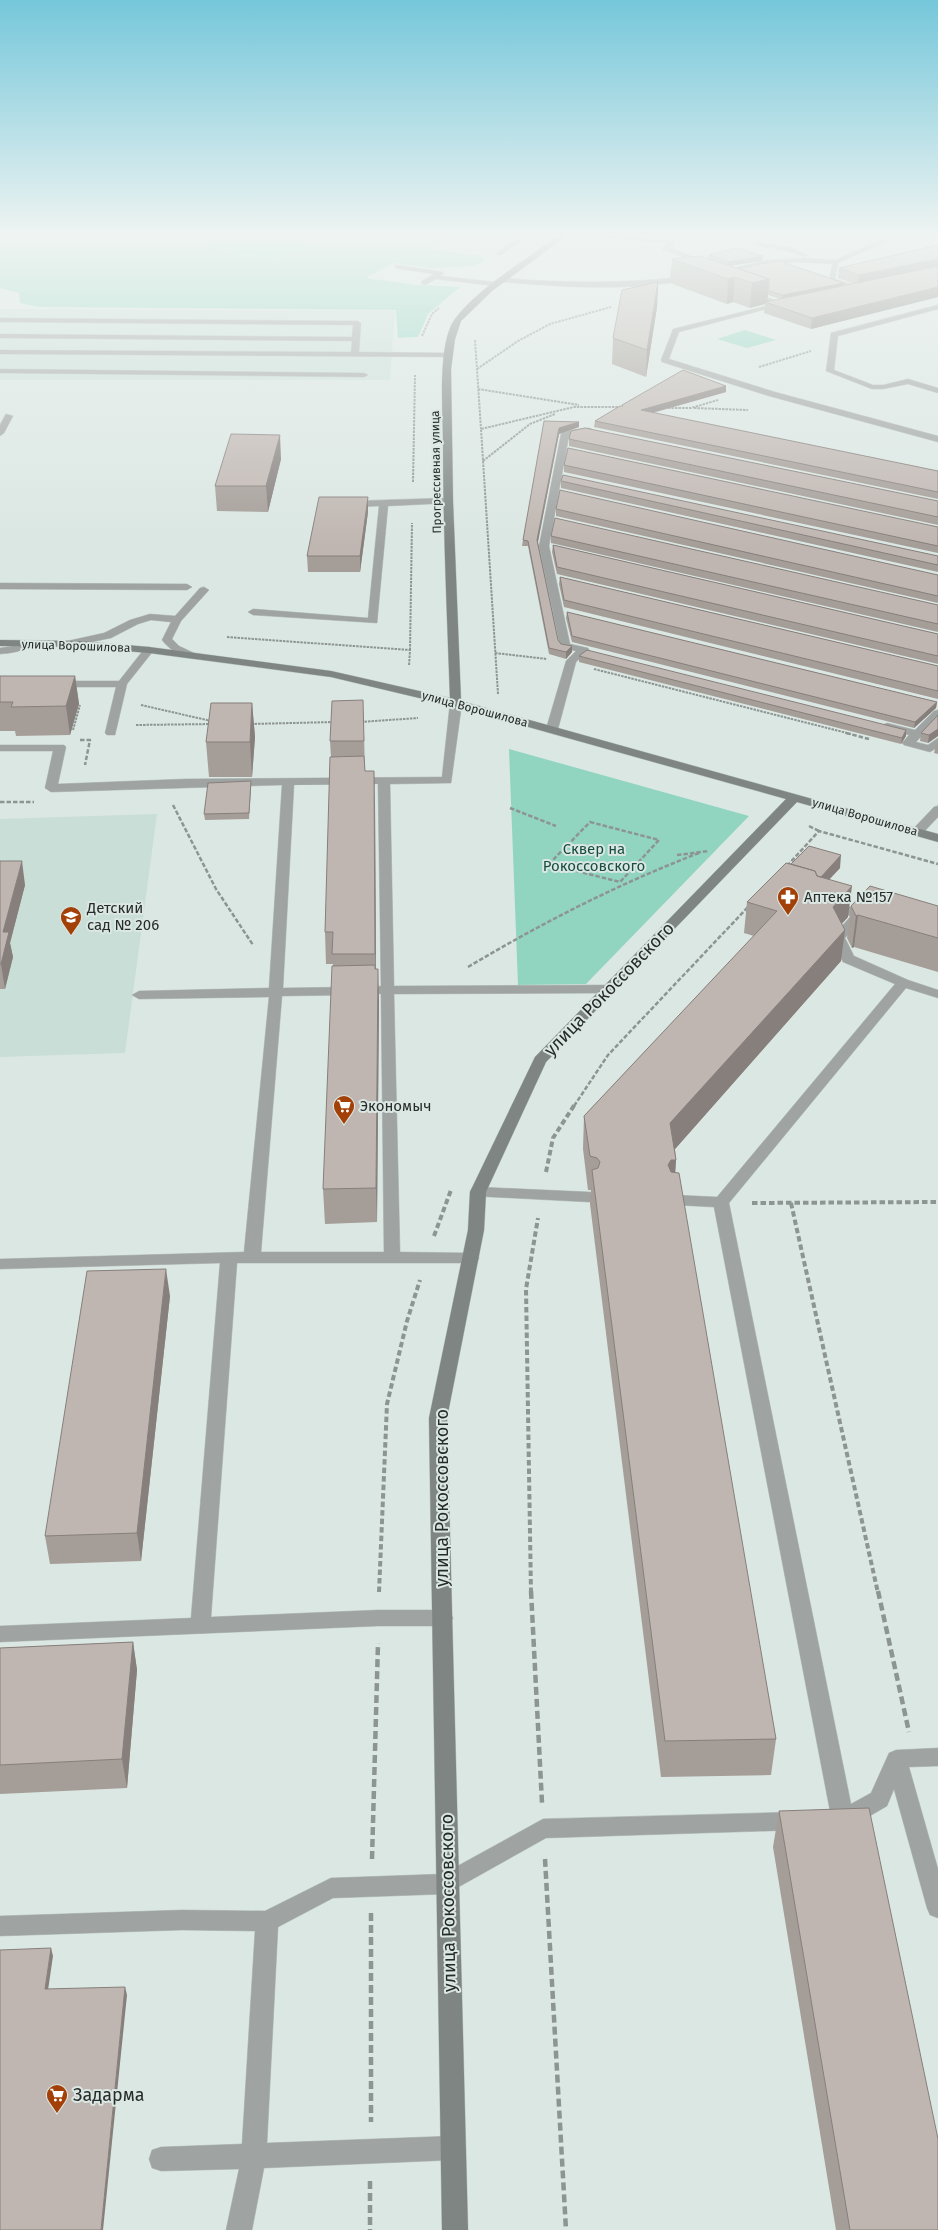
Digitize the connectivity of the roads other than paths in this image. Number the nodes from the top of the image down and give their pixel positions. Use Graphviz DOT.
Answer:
graph roads {
  1 [pos="245,338"];
  2 [pos="452,338"];
  3 [pos="672,338"];
  4 [pos="834,338"];
  5 [pos="356,339"];
  6 [pos="0,352"];
  7 [pos="355,355"];
  8 [pos="449,356"];
  9 [pos="0,371"];
  10 [pos="364,375"];
  11 [pos="938,391"];
  12 [pos="9,416"];
  13 [pos="0,432"];
  14 [pos="595,432"];
  15 [pos="938,438"];
  16 [pos="448,501"];
  17 [pos="384,503"];
  18 [pos="354,504"];
  19 [pos="0,586"];
  20 [pos="187,587"];
  21 [pos="204,590"];
  22 [pos="253,612"];
  23 [pos="178,619"];
  24 [pos="0,644"];
  25 [pos="26,644"];
  26 [pos="66,644"];
  27 [pos="0,650"];
  28 [pos="149,650"];
  29 [pos="192,656"];
  30 [pos="47,684"];
  31 [pos="122,684"];
  32 [pos="456,703"];
  33 [pos="938,714"];
  34 [pos="879,724"];
  35 [pos="112,729"];
  36 [pos="552,730"];
  37 [pos="917,734"];
  38 [pos="938,740"];
  39 [pos="0,748"];
  40 [pos="384,781"];
  41 [pos="288,783"];
  42 [pos="795,797"];
  43 [pos="938,810"];
  44 [pos="917,832"];
  45 [pos="938,838"];
  46 [pos="819,902"];
  47 [pos="902,983"];
  48 [pos="609,988"];
  49 [pos="388,990"];
  50 [pos="276,991"];
  51 [pos="938,994"];
  52 [pos="139,995"];
  53 [pos="478,1192"];
  54 [pos="589,1197"];
  55 [pos="675,1200"];
  56 [pos="721,1202"];
  57 [pos="229,1258"];
  58 [pos="252,1258"];
  59 [pos="392,1258"];
  60 [pos="471,1258"];
  61 [pos="0,1264"];
  62 [pos="442,1618"];
  63 [pos="200,1625"];
  64 [pos="0,1634"];
  65 [pos="938,1757"];
  66 [pos="906,1759"];
  67 [pos="842,1820"];
  68 [pos="446,1884"];
  69 [pos="938,1908"];
  70 [pos="267,1921"];
  71 [pos="0,1926"];
  72 [pos="453,2148"];
  73 [pos="254,2155"];
  74 [pos="161,2159"];
  75 [pos="239,2230"];
  76 [pos="455,2230"];
  1 -- 5 [label="street"];
  2 -- 8 [label="street, Прогрессивная улица"];
  3 -- 15 [label="street"];
  4 -- 11 [label="street"];
  5 -- 7 [label="street"];
  6 -- 7 [label="street"];
  7 -- 8 [label="street"];
  8 -- 16 [label="street, Прогрессивная улица"];
  9 -- 10 [label="street"];
  12 -- 13 [label="street"];
  14 -- 36 [label="street"];
  16 -- 17 [label="street"];
  16 -- 32 [label="street, Прогрессивная улица"];
  17 -- 18 [label="street"];
  17 -- 22 [label="street"];
  19 -- 20 [label="street"];
  21 -- 23 [label="street"];
  23 -- 26 [label="street"];
  23 -- 29 [label="street"];
  24 -- 25 [label="street, улица Ворошилова"];
  25 -- 26 [label="street, улица Ворошилова"];
  25 -- 27 [label="street"];
  26 -- 28 [label="street, улица Ворошилова"];
  28 -- 29 [label="street, улица Ворошилова"];
  28 -- 31 [label="street"];
  29 -- 32 [label="street, улица Ворошилова"];
  30 -- 31 [label="street"];
  31 -- 35 [label="street"];
  32 -- 36 [label="street, улица Ворошилова"];
  32 -- 40 [label="street"];
  33 -- 37 [label="street"];
  34 -- 37 [label="street"];
  36 -- 42 [label="street, улица Ворошилова"];
  37 -- 38 [label="street"];
  39 -- 41 [label="street"];
  40 -- 41 [label="street"];
  40 -- 49 [label="street"];
  41 -- 50 [label="street"];
  42 -- 44 [label="street, улица Ворошилова"];
  42 -- 48 [label="street, улица Рокоссовского"];
  43 -- 44 [label="street"];
  44 -- 45 [label="street, улица Ворошилова"];
  46 -- 47 [label="street"];
  47 -- 51 [label="street"];
  47 -- 56 [label="street"];
  48 -- 49 [label="street"];
  48 -- 53 [label="street, улица Рокоссовского"];
  49 -- 50 [label="street"];
  49 -- 59 [label="street"];
  50 -- 52 [label="street"];
  50 -- 58 [label="street"];
  53 -- 54 [label="street"];
  53 -- 60 [label="street, улица Рокоссовского"];
  55 -- 56 [label="street"];
  56 -- 67 [label="street"];
  57 -- 58 [label="street"];
  57 -- 61 [label="street"];
  57 -- 63 [label="street"];
  58 -- 59 [label="street"];
  59 -- 60 [label="street"];
  60 -- 62 [label="street, улица Рокоссовского"];
  62 -- 63 [label="street"];
  62 -- 68 [label="street, улица Рокоссовского"];
  63 -- 64 [label="street"];
  65 -- 66 [label="street"];
  66 -- 67 [label="street"];
  66 -- 69 [label="street"];
  67 -- 68 [label="street"];
  68 -- 70 [label="street"];
  68 -- 72 [label="street, улица Рокоссовского"];
  70 -- 71 [label="street"];
  70 -- 73 [label="street"];
  72 -- 73 [label="street"];
  72 -- 76 [label="street, улица Рокоссовского"];
  73 -- 74 [label="street"];
  73 -- 75 [label="street"];
}
